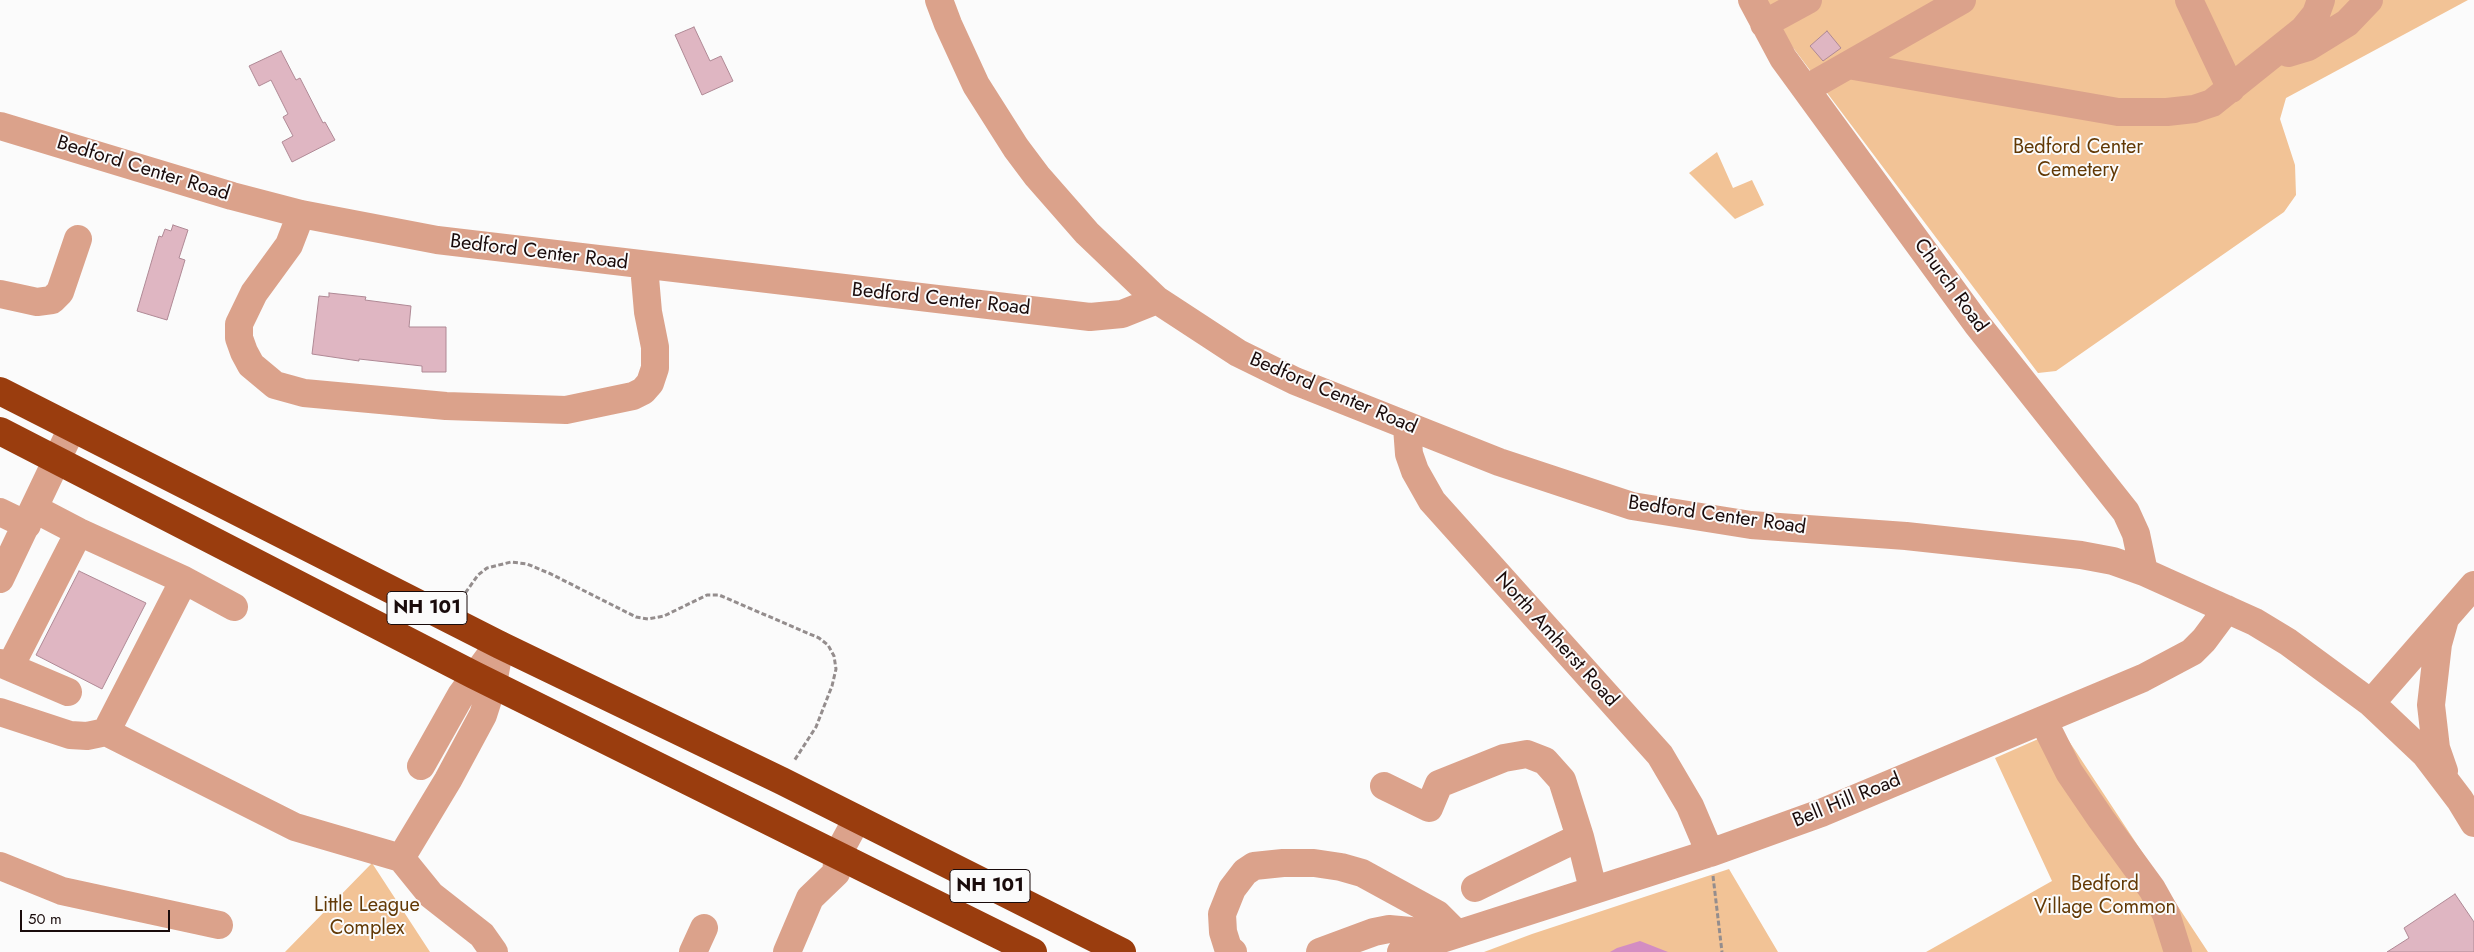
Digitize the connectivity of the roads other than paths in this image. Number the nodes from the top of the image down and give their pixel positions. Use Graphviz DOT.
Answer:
graph roads {
  1 [pos="939,0"];
  2 [pos="1752,0"];
  3 [pos="1808,0"];
  4 [pos="1962,0"];
  5 [pos="2189,0"];
  6 [pos="2321,0"];
  7 [pos="2369,0"];
  8 [pos="1764,24"];
  9 [pos="2274,54"];
  10 [pos="1848,65"];
  11 [pos="1806,89"];
  12 [pos="2232,89"];
  13 [pos="0,126"];
  14 [pos="301,214"];
  15 [pos="78,239"];
  16 [pos="644,266"];
  17 [pos="0,294"];
  18 [pos="1157,300"];
  19 [pos="0,391"];
  20 [pos="1407,427"];
  21 [pos="72,428"];
  22 [pos="0,431"];
  23 [pos="57,460"];
  24 [pos="0,512"];
  25 [pos="31,517"];
  26 [pos="79,532"];
  27 [pos="2144,572"];
  28 [pos="0,579"];
  29 [pos="184,580"];
  30 [pos="2474,585"];
  31 [pos="234,607"];
  32 [pos="2227,609"];
  33 [pos="2445,619"];
  34 [pos="500,644"];
  35 [pos="5,665"];
  36 [pos="483,679"];
  37 [pos="68,692"];
  38 [pos="2371,704"];
  39 [pos="0,712"];
  40 [pos="2043,720"];
  41 [pos="106,732"];
  42 [pos="421,766"];
  43 [pos="2447,782"];
  44 [pos="1384,786"];
  45 [pos="857,819"];
  46 [pos="2474,823"];
  47 [pos="1580,837"];
  48 [pos="1710,853"];
  49 [pos="838,854"];
  50 [pos="401,858"];
  51 [pos="0,866"];
  52 [pos="1475,888"];
  53 [pos="1593,889"];
  54 [pos="219,925"];
  55 [pos="1439,941"];
  56 [pos="494,952"];
  57 [pos="787,952"];
  58 [pos="1033,952"];
  59 [pos="1122,952"];
  60 [pos="1232,952"];
  61 [pos="1320,952"];
  62 [pos="1401,952"];
  63 [pos="2178,952"];
  1 -- 18 [label="street"];
  2 -- 8 [label="street, Church Road"];
  3 -- 8 [label="street"];
  4 -- 10 [label="street"];
  5 -- 12 [label="street"];
  6 -- 9 [label="street"];
  7 -- 9 [label="street"];
  8 -- 11 [label="street, Church Road"];
  9 -- 12 [label="street"];
  10 -- 11 [label="street"];
  10 -- 12 [label="street"];
  11 -- 27 [label="street, Church Road"];
  13 -- 14 [label="street, Bedford Center Road"];
  14 -- 16 [label="street, Bedford Center Road"];
  14 -- 16 [label="street"];
  15 -- 17 [label="street"];
  16 -- 18 [label="street, Bedford Center Road"];
  18 -- 20 [label="street, Bedford Center Road"];
  19 -- 21 [label="highway, NH 101"];
  20 -- 27 [label="street, Bedford Center Road"];
  20 -- 48 [label="street, North Amherst Road"];
  21 -- 23 [label="street"];
  21 -- 34 [label="highway, NH 101"];
  22 -- 23 [label="highway, NH 101"];
  23 -- 25 [label="street"];
  23 -- 36 [label="highway, NH 101"];
  24 -- 25 [label="street"];
  25 -- 26 [label="street"];
  25 -- 28 [label="street"];
  26 -- 29 [label="street"];
  26 -- 35 [label="street"];
  27 -- 32 [label="street, Bedford Center Road"];
  29 -- 31 [label="street"];
  29 -- 41 [label="street"];
  30 -- 33 [label="street"];
  32 -- 38 [label="street, Bedford Center Road"];
  32 -- 40 [label="street, Bell Hill Road"];
  33 -- 38 [label="street"];
  33 -- 43 [label="street"];
  34 -- 36 [label="street"];
  34 -- 45 [label="highway, NH 101"];
  35 -- 37 [label="street"];
  36 -- 42 [label="street"];
  36 -- 49 [label="highway, NH 101"];
  36 -- 50 [label="street"];
  38 -- 43 [label="street, Bedford Center Road"];
  39 -- 41 [label="street"];
  40 -- 48 [label="street, Bell Hill Road"];
  40 -- 63 [label="street"];
  41 -- 50 [label="street"];
  43 -- 46 [label="street, Bedford Center Road"];
  44 -- 47 [label="street"];
  45 -- 49 [label="street"];
  45 -- 59 [label="highway, NH 101"];
  47 -- 52 [label="street"];
  47 -- 53 [label="street"];
  48 -- 53 [label="street, Bell Hill Road"];
  49 -- 57 [label="street"];
  49 -- 58 [label="highway, NH 101"];
  50 -- 56 [label="street"];
  51 -- 54 [label="street"];
  53 -- 55 [label="street, Bell Hill Road"];
  55 -- 60 [label="street"];
  55 -- 61 [label="street"];
  55 -- 62 [label="street, Bell Hill Road"];
}
